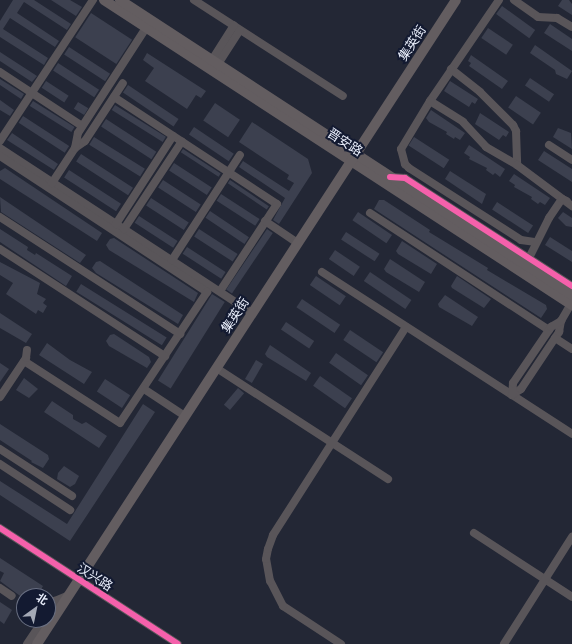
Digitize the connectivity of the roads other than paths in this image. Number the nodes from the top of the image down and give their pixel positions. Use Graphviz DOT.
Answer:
graph roads {
  1 [pos="93,0"];
  2 [pos="104,0"];
  3 [pos="120,0"];
  4 [pos="194,0"];
  5 [pos="456,0"];
  6 [pos="463,0"];
  7 [pos="499,0"];
  8 [pos="514,0"];
  9 [pos="572,27"];
  10 [pos="146,28"];
  11 [pos="237,28"];
  12 [pos="215,62"];
  13 [pos="451,69"];
  14 [pos="0,72"];
  15 [pos="123,83"];
  16 [pos="33,93"];
  17 [pos="343,96"];
  18 [pos="114,97"];
  19 [pos="430,101"];
  20 [pos="82,126"];
  21 [pos="173,136"];
  22 [pos="0,141"];
  23 [pos="182,142"];
  24 [pos="550,145"];
  25 [pos="0,148"];
  26 [pos="75,148"];
  27 [pos="240,155"];
  28 [pos="0,156"];
  29 [pos="356,159"];
  30 [pos="572,160"];
  31 [pos="517,165"];
  32 [pos="229,172"];
  33 [pos="390,177"];
  34 [pos="52,182"];
  35 [pos="562,199"];
  36 [pos="572,202"];
  37 [pos="572,206"];
  38 [pos="370,213"];
  39 [pos="0,217"];
  40 [pos="265,221"];
  41 [pos="116,224"];
  42 [pos="124,229"];
  43 [pos="298,242"];
  44 [pos="536,242"];
  45 [pos="0,249"];
  46 [pos="529,258"];
  47 [pos="172,260"];
  48 [pos="322,272"];
  49 [pos="572,286"];
  50 [pos="220,291"];
  51 [pos="572,301"];
  52 [pos="252,313"];
  53 [pos="561,321"];
  54 [pos="406,327"];
  55 [pos="549,330"];
  56 [pos="180,334"];
  57 [pos="555,338"];
  58 [pos="572,349"];
  59 [pos="27,350"];
  60 [pos="165,356"];
  61 [pos="24,361"];
  62 [pos="221,371"];
  63 [pos="144,388"];
  64 [pos="512,395"];
  65 [pos="0,397"];
  66 [pos="185,416"];
  67 [pos="572,434"];
  68 [pos="332,442"];
  69 [pos="0,449"];
  70 [pos="0,464"];
  71 [pos="388,479"];
  72 [pos="72,496"];
  73 [pos="70,510"];
  74 [pos="0,528"];
  75 [pos="0,533"];
  76 [pos="474,533"];
  77 [pos="572,537"];
  78 [pos="545,580"];
  79 [pos="80,583"];
  80 [pos="0,588"];
  81 [pos="69,595"];
  82 [pos="12,596"];
  83 [pos="572,597"];
  84 [pos="56,601"];
  85 [pos="38,628"];
  86 [pos="27,644"];
  87 [pos="37,644"];
  88 [pos="44,644"];
  89 [pos="170,644"];
  90 [pos="178,644"];
  91 [pos="341,644"];
  92 [pos="504,644"];
  1 -- 16 [label="street"];
  2 -- 10 [label="main road, 晋安路"];
  3 -- 12 [label="main road, 晋安路"];
  4 -- 11 [label="street"];
  5 -- 29 [label="main road, 集英街"];
  6 -- 29 [label="main road, 集英街"];
  7 -- 13 [label="street"];
  8 -- 9 [label="street"];
  10 -- 20 [label="street"];
  10 -- 29 [label="main road, 晋安路"];
  11 -- 12 [label="street"];
  11 -- 17 [label="street"];
  12 -- 29 [label="main road, 晋安路"];
  13 -- 19 [label="street"];
  13 -- 31 [label="street"];
  14 -- 16 [label="street"];
  15 -- 18 [label="street"];
  16 -- 20 [label="street"];
  16 -- 22 [label="street"];
  18 -- 21 [label="street"];
  18 -- 26 [label="street"];
  19 -- 31 [label="street"];
  19 -- 44 [label="street"];
  20 -- 26 [label="street"];
  21 -- 23 [label="street"];
  21 -- 41 [label="street"];
  23 -- 32 [label="street"];
  23 -- 42 [label="street"];
  24 -- 30 [label="street"];
  25 -- 34 [label="street"];
  26 -- 34 [label="street"];
  27 -- 32 [label="street"];
  28 -- 56 [label="street"];
  29 -- 33 [label="main road, 晋安路"];
  29 -- 43 [label="main road, 集英街"];
  29 -- 51 [label="main road, 晋安路"];
  29 -- 62 [label="main road, 集英街"];
  31 -- 35 [label="street"];
  32 -- 40 [label="street"];
  32 -- 47 [label="street"];
  33 -- 46 [label="street"];
  33 -- 51 [label="main road, 晋安路"];
  34 -- 41 [label="street"];
  35 -- 36 [label="street"];
  35 -- 37 [label="street"];
  35 -- 44 [label="street"];
  38 -- 55 [label="street"];
  39 -- 56 [label="street"];
  40 -- 43 [label="street"];
  40 -- 50 [label="street"];
  41 -- 42 [label="street"];
  42 -- 47 [label="street"];
  43 -- 52 [label="main road, 集英街"];
  44 -- 46 [label="street"];
  45 -- 60 [label="street"];
  46 -- 49 [label="street"];
  47 -- 50 [label="street"];
  48 -- 54 [label="street"];
  50 -- 52 [label="street"];
  51 -- 53 [label="street"];
  52 -- 66 [label="main road, 集英街"];
  53 -- 55 [label="street"];
  53 -- 57 [label="street"];
  54 -- 64 [label="street"];
  54 -- 68 [label="street"];
  55 -- 64 [label="street"];
  56 -- 60 [label="street"];
  57 -- 58 [label="street"];
  57 -- 64 [label="street"];
  59 -- 61 [label="street"];
  60 -- 63 [label="street"];
  61 -- 63 [label="street"];
  61 -- 65 [label="street"];
  62 -- 68 [label="street"];
  62 -- 79 [label="main road, 集英街"];
  63 -- 66 [label="street"];
  64 -- 67 [label="street"];
  66 -- 79 [label="main road, 集英街"];
  68 -- 71 [label="street"];
  68 -- 91 [label="street"];
  69 -- 72 [label="street"];
  70 -- 73 [label="street"];
  74 -- 79 [label="street, 汉兴路"];
  75 -- 79 [label="street, 汉兴路"];
  76 -- 78 [label="street"];
  77 -- 78 [label="street"];
  78 -- 83 [label="street"];
  78 -- 92 [label="street"];
  79 -- 81 [label="main road, 集英街"];
  79 -- 88 [label="main road, 集英街"];
  79 -- 89 [label="street, 汉兴路"];
  79 -- 90 [label="street, 汉兴路"];
  80 -- 82 [label="street"];
  81 -- 84 [label="street"];
  81 -- 87 [label="main road, 集英街"];
  85 -- 86 [label="street"];
}
